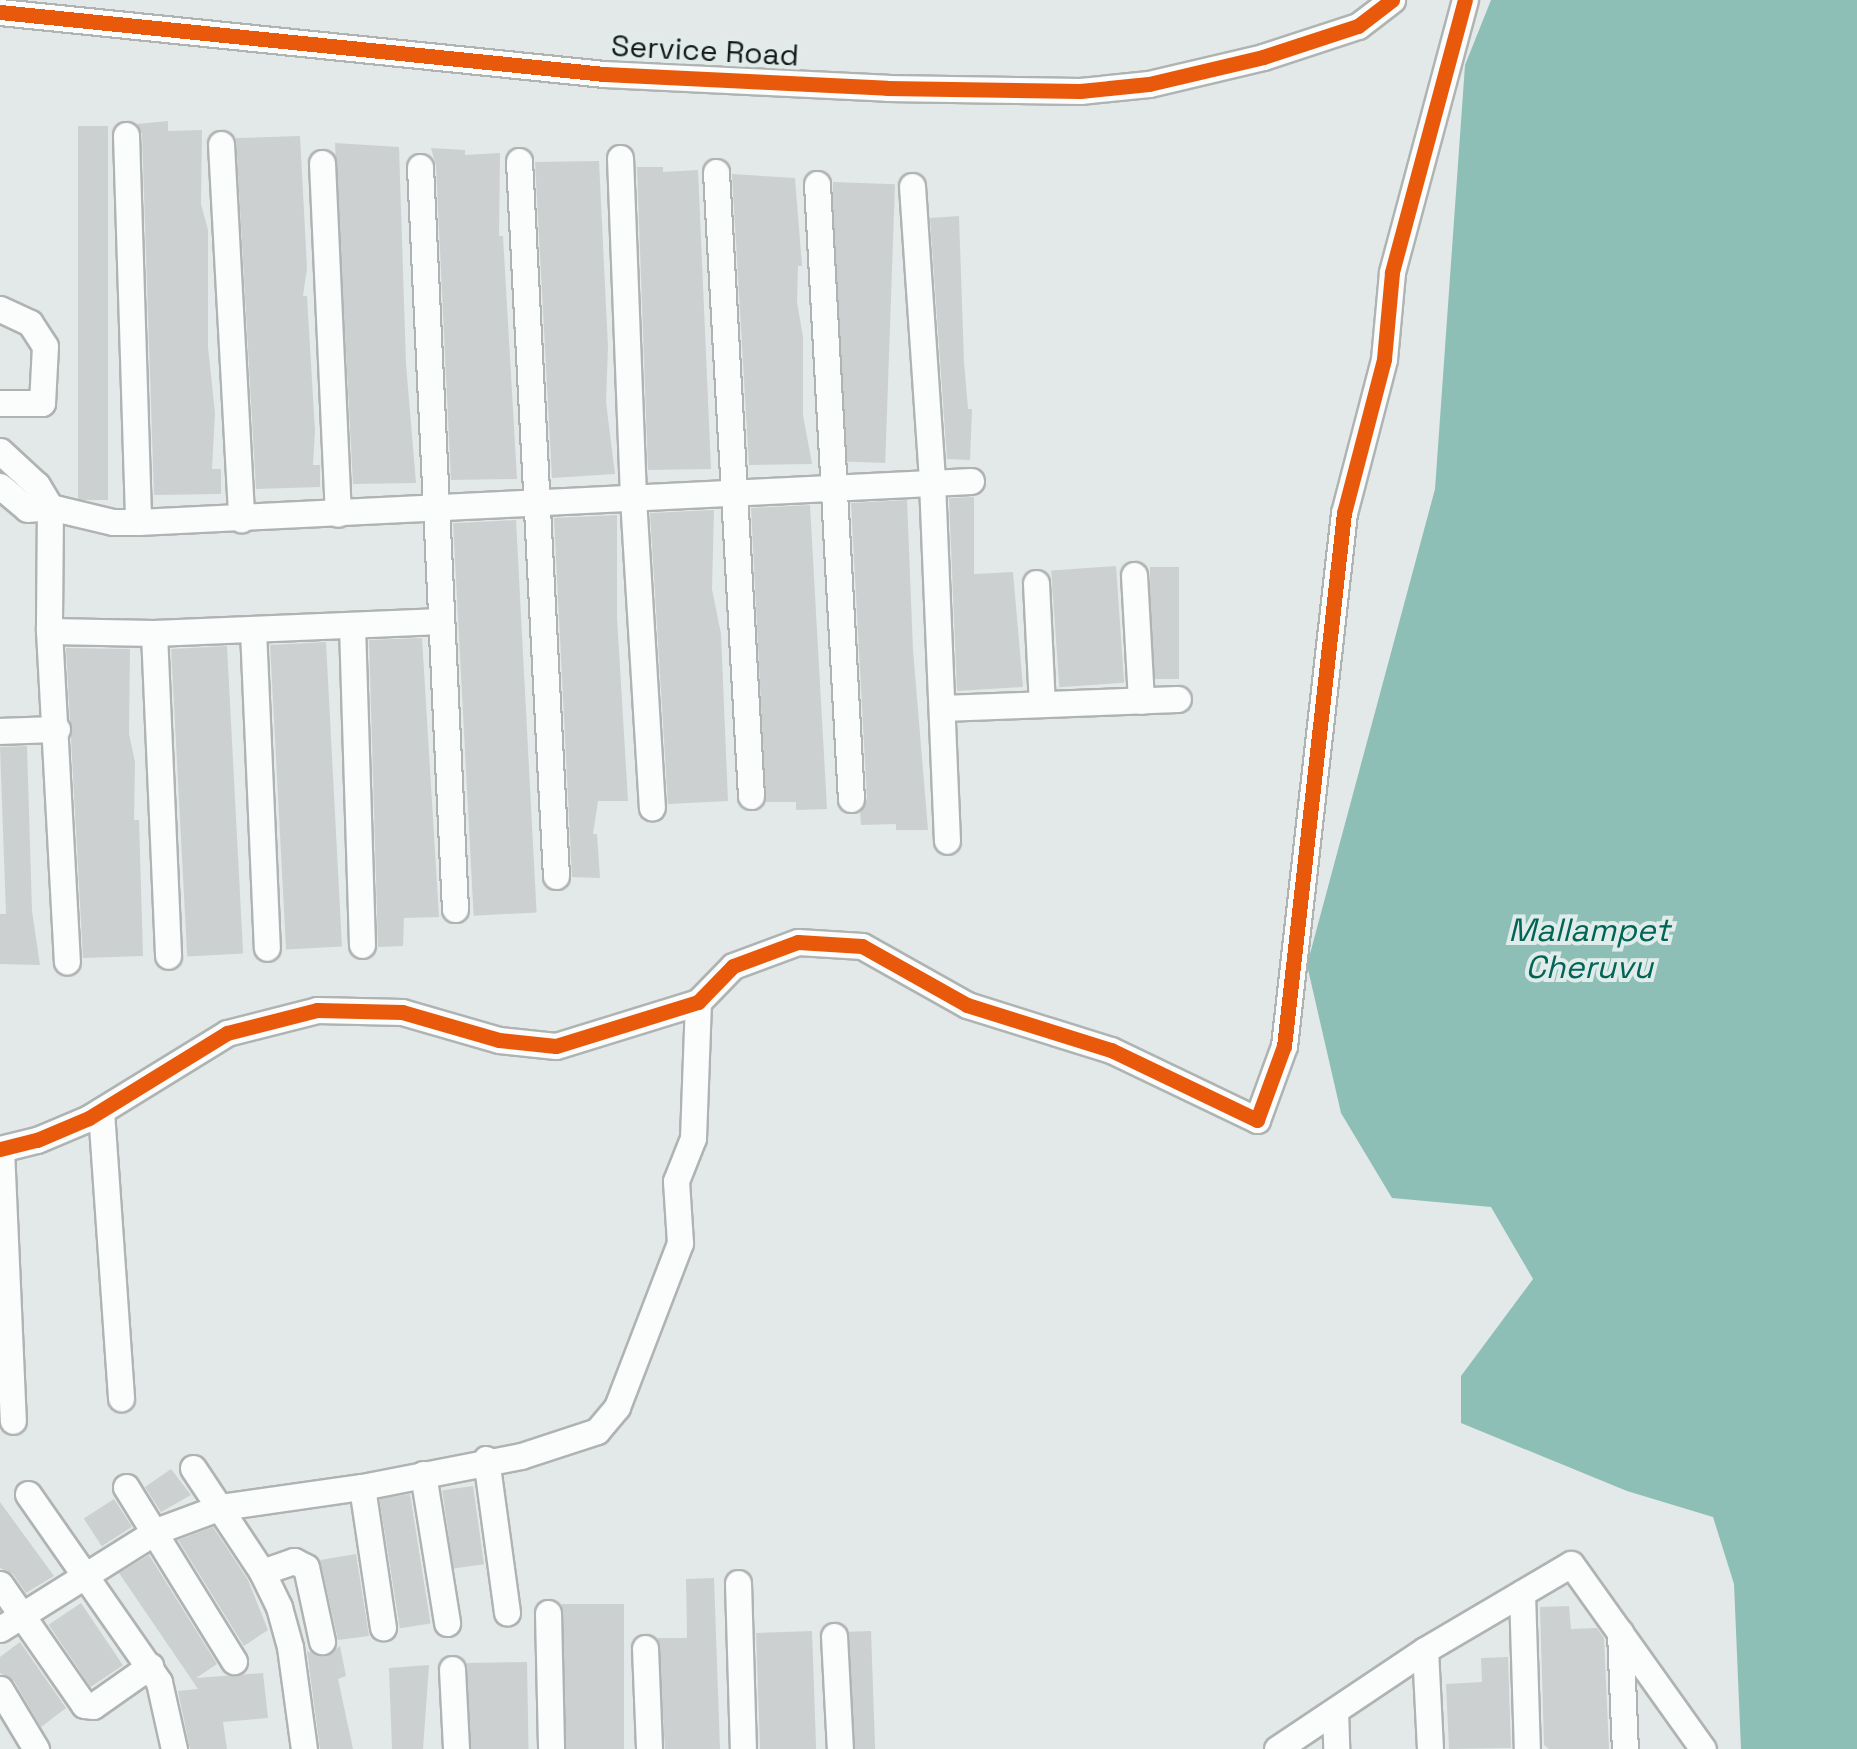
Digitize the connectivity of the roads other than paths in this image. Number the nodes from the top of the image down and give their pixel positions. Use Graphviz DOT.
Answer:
graph roads {
  1 [pos="1392,0"];
  2 [pos="1465,0"];
  3 [pos="0,12"];
  4 [pos="126,134"];
  5 [pos="221,144"];
  6 [pos="620,158"];
  7 [pos="519,161"];
  8 [pos="322,163"];
  9 [pos="420,167"];
  10 [pos="716,172"];
  11 [pos="817,184"];
  12 [pos="912,186"];
  13 [pos="0,308"];
  14 [pos="0,403"];
  15 [pos="0,451"];
  16 [pos="971,481"];
  17 [pos="932,483"];
  18 [pos="0,486"];
  19 [pos="831,488"];
  20 [pos="734,493"];
  21 [pos="633,498"];
  22 [pos="540,503"];
  23 [pos="50,507"];
  24 [pos="436,508"];
  25 [pos="338,514"];
  26 [pos="241,519"];
  27 [pos="138,522"];
  28 [pos="1134,575"];
  29 [pos="1036,582"];
  30 [pos="441,622"];
  31 [pos="352,626"];
  32 [pos="253,630"];
  33 [pos="49,631"];
  34 [pos="154,633"];
  35 [pos="1178,700"];
  36 [pos="1140,701"];
  37 [pos="1042,704"];
  38 [pos="942,708"];
  39 [pos="57,729"];
  40 [pos="0,731"];
  41 [pos="751,796"];
  42 [pos="850,799"];
  43 [pos="652,808"];
  44 [pos="947,841"];
  45 [pos="556,876"];
  46 [pos="454,909"];
  47 [pos="362,945"];
  48 [pos="267,948"];
  49 [pos="168,956"];
  50 [pos="66,962"];
  51 [pos="698,1002"];
  52 [pos="101,1110"];
  53 [pos="0,1149"];
  54 [pos="120,1398"];
  55 [pos="13,1421"];
  56 [pos="486,1459"];
  57 [pos="193,1468"];
  58 [pos="423,1474"];
  59 [pos="126,1487"];
  60 [pos="362,1488"];
  61 [pos="28,1494"];
  62 [pos="221,1507"];
  63 [pos="156,1531"];
  64 [pos="262,1572"];
  65 [pos="83,1576"];
  66 [pos="738,1583"];
  67 [pos="0,1584"];
  68 [pos="1522,1592"];
  69 [pos="508,1612"];
  70 [pos="548,1613"];
  71 [pos="22,1614"];
  72 [pos="447,1623"];
  73 [pos="383,1627"];
  74 [pos="0,1630"];
  75 [pos="1620,1632"];
  76 [pos="834,1636"];
  77 [pos="322,1641"];
  78 [pos="645,1648"];
  79 [pos="1425,1650"];
  80 [pos="234,1661"];
  81 [pos="150,1666"];
  82 [pos="452,1670"];
  83 [pos="0,1688"];
  84 [pos="1334,1711"];
  85 [pos="36,1749"];
  86 [pos="174,1749"];
  87 [pos="304,1749"];
  88 [pos="456,1749"];
  89 [pos="551,1749"];
  90 [pos="649,1749"];
  91 [pos="743,1749"];
  92 [pos="840,1749"];
  93 [pos="1278,1749"];
  94 [pos="1336,1749"];
  95 [pos="1430,1749"];
  96 [pos="1527,1749"];
  97 [pos="1625,1749"];
  98 [pos="1703,1749"];
  1 -- 3 [label="street, Service Road"];
  2 -- 51 [label="street"];
  4 -- 27 [label="street"];
  5 -- 26 [label="street"];
  6 -- 21 [label="street"];
  7 -- 22 [label="street"];
  8 -- 25 [label="street"];
  9 -- 24 [label="street"];
  10 -- 20 [label="street"];
  11 -- 19 [label="street"];
  12 -- 17 [label="street"];
  13 -- 14 [label="street"];
  15 -- 23 [label="street"];
  16 -- 17 [label="street"];
  17 -- 19 [label="street"];
  17 -- 38 [label="street"];
  18 -- 23 [label="street"];
  19 -- 20 [label="street"];
  19 -- 42 [label="street"];
  20 -- 21 [label="street"];
  20 -- 41 [label="street"];
  21 -- 22 [label="street"];
  21 -- 43 [label="street"];
  22 -- 24 [label="street"];
  22 -- 45 [label="street"];
  23 -- 27 [label="street"];
  23 -- 33 [label="street"];
  24 -- 25 [label="street"];
  24 -- 30 [label="street"];
  25 -- 26 [label="street"];
  26 -- 27 [label="street"];
  28 -- 36 [label="street"];
  29 -- 37 [label="street"];
  30 -- 31 [label="street"];
  30 -- 46 [label="street"];
  31 -- 32 [label="street"];
  31 -- 47 [label="street"];
  32 -- 34 [label="street"];
  32 -- 48 [label="street"];
  33 -- 34 [label="street"];
  33 -- 39 [label="street"];
  34 -- 49 [label="street"];
  35 -- 36 [label="street"];
  36 -- 37 [label="street"];
  37 -- 38 [label="street"];
  38 -- 44 [label="street"];
  39 -- 40 [label="street"];
  39 -- 50 [label="street"];
  51 -- 52 [label="street"];
  51 -- 56 [label="street"];
  52 -- 53 [label="street"];
  52 -- 54 [label="street"];
  53 -- 55 [label="street"];
  56 -- 58 [label="street"];
  56 -- 69 [label="street"];
  57 -- 62 [label="street"];
  58 -- 60 [label="street"];
  58 -- 72 [label="street"];
  59 -- 63 [label="street"];
  60 -- 62 [label="street"];
  60 -- 73 [label="street"];
  61 -- 65 [label="street"];
  62 -- 63 [label="street"];
  62 -- 64 [label="street"];
  63 -- 65 [label="street"];
  63 -- 80 [label="street"];
  64 -- 77 [label="street"];
  64 -- 87 [label="street"];
  65 -- 71 [label="street"];
  65 -- 81 [label="street"];
  66 -- 91 [label="street"];
  67 -- 71 [label="street"];
  68 -- 75 [label="street"];
  68 -- 79 [label="street"];
  68 -- 96 [label="street"];
  70 -- 89 [label="street"];
  71 -- 74 [label="street"];
  71 -- 81 [label="street"];
  75 -- 97 [label="street"];
  75 -- 98 [label="street"];
  76 -- 92 [label="street"];
  78 -- 90 [label="street"];
  79 -- 84 [label="street"];
  79 -- 95 [label="street"];
  81 -- 86 [label="street"];
  82 -- 88 [label="street"];
  83 -- 85 [label="street"];
  84 -- 93 [label="street"];
  84 -- 94 [label="street"];
}
